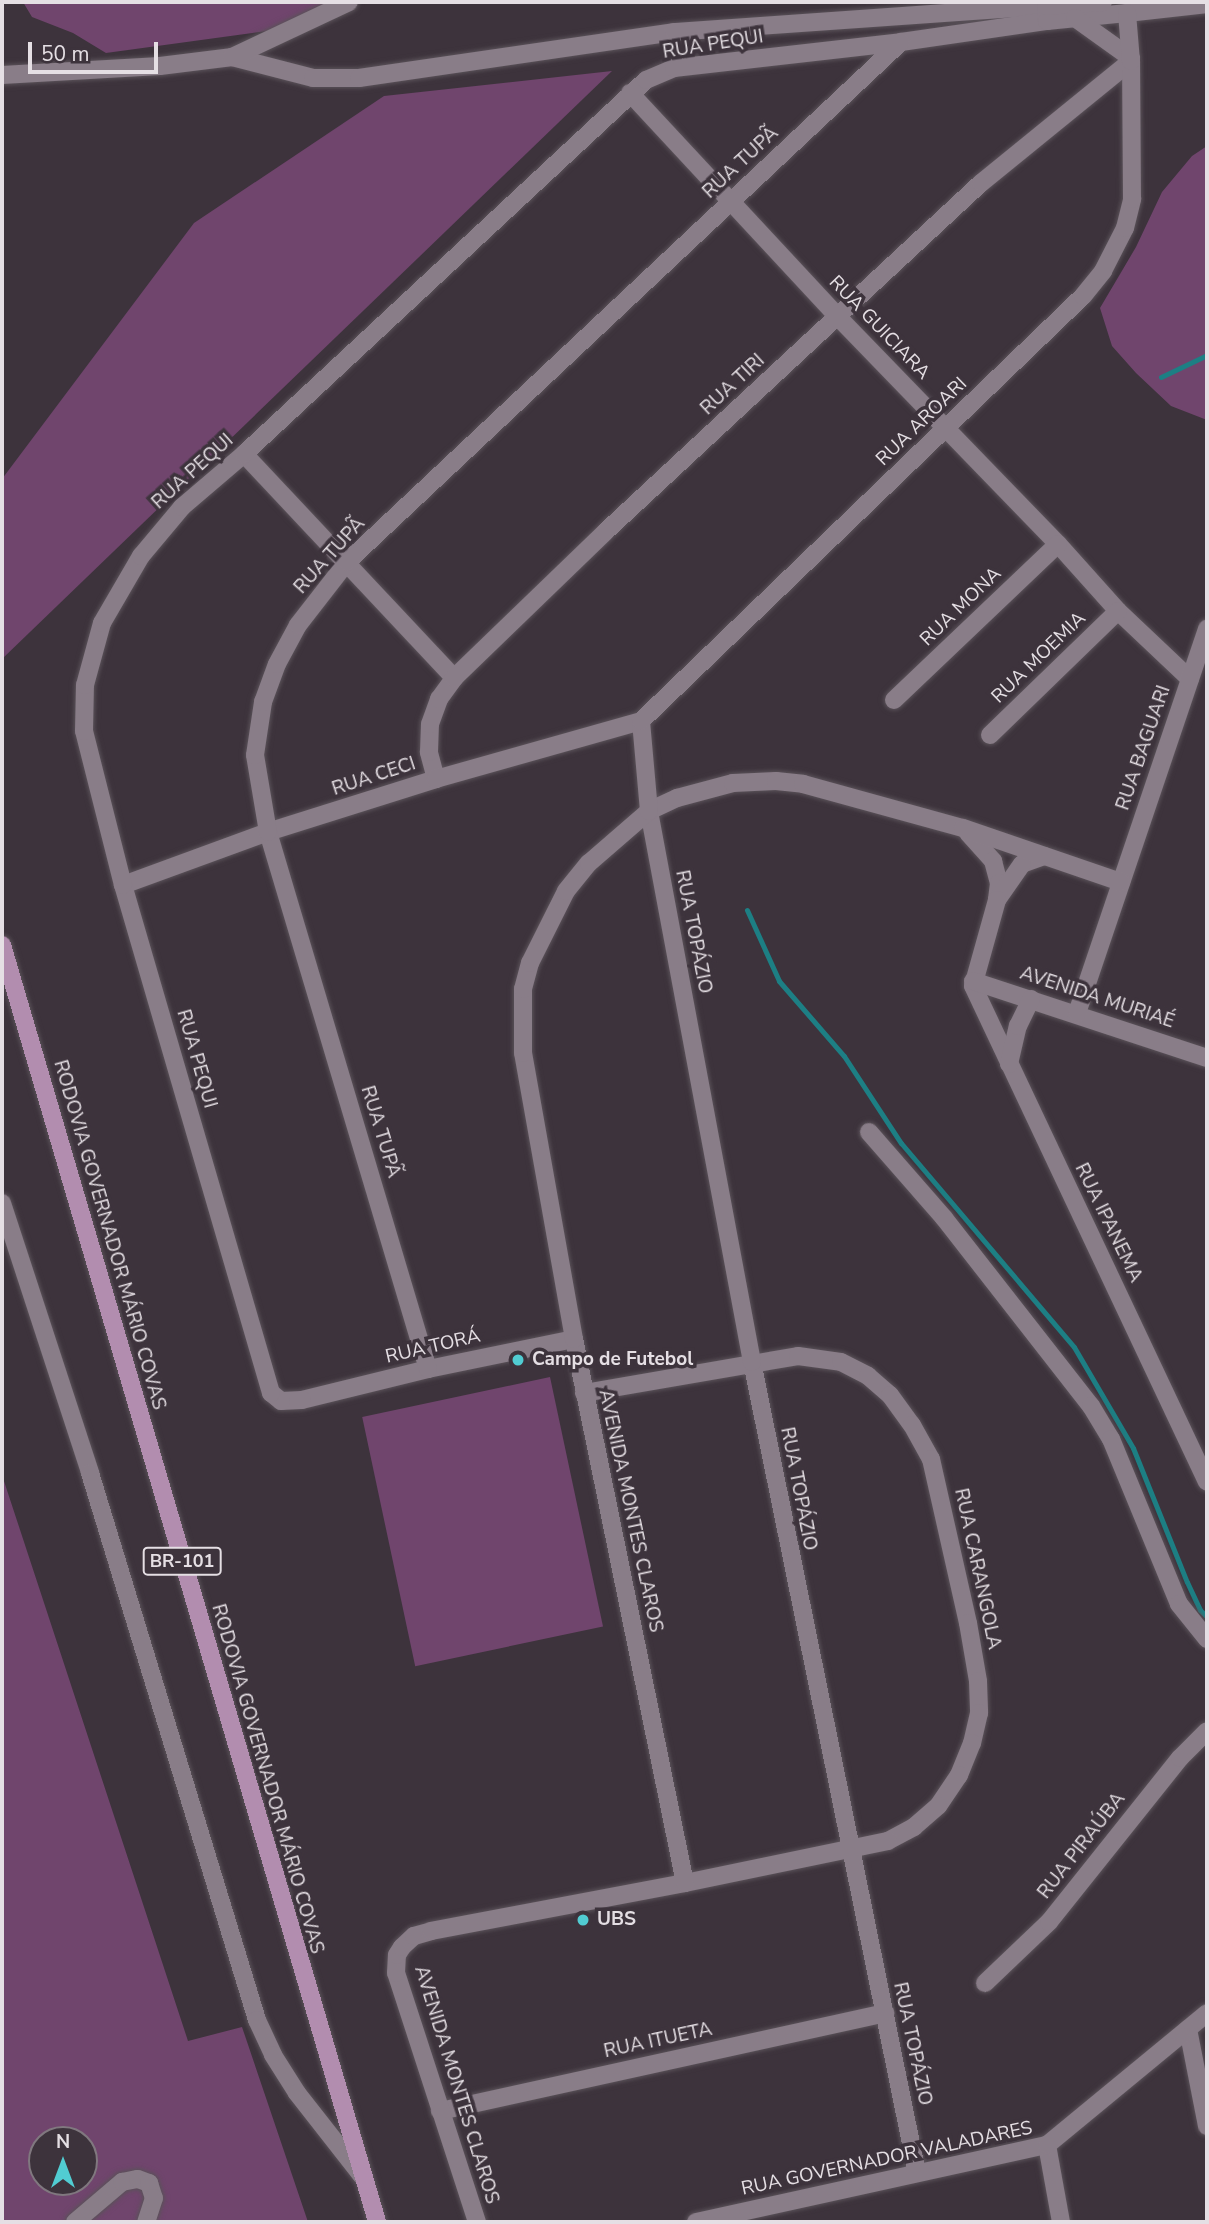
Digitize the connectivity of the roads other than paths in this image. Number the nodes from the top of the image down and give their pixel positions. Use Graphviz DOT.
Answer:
graph roads {
  1 [pos="349,2"];
  2 [pos="1103,2"];
  3 [pos="1109,2"];
  4 [pos="1207,4"];
  5 [pos="1046,10"];
  6 [pos="1127,13"];
  7 [pos="1076,18"];
  8 [pos="901,43"];
  9 [pos="232,57"];
  10 [pos="1131,60"];
  11 [pos="2,75"];
  12 [pos="630,93"];
  13 [pos="730,201"];
  14 [pos="838,317"];
  15 [pos="946,428"];
  16 [pos="244,454"];
  17 [pos="1058,544"];
  18 [pos="347,562"];
  19 [pos="1118,611"];
  20 [pos="1207,628"];
  21 [pos="454,678"];
  22 [pos="1190,679"];
  23 [pos="894,700"];
  24 [pos="641,721"];
  25 [pos="990,735"];
  26 [pos="436,779"];
  27 [pos="649,811"];
  28 [pos="963,828"];
  29 [pos="268,832"];
  30 [pos="1044,856"];
  31 [pos="1121,882"];
  32 [pos="123,884"];
  33 [pos="998,900"];
  34 [pos="2,945"];
  35 [pos="973,981"];
  36 [pos="1031,999"];
  37 [pos="1077,1013"];
  38 [pos="1207,1058"];
  39 [pos="1009,1064"];
  40 [pos="869,1132"];
  41 [pos="2,1203"];
  42 [pos="574,1339"];
  43 [pos="752,1362"];
  44 [pos="428,1369"];
  45 [pos="584,1393"];
  46 [pos="302,1400"];
  47 [pos="1207,1482"];
  48 [pos="1207,1639"];
  49 [pos="1207,1731"];
  50 [pos="849,1850"];
  51 [pos="685,1883"];
  52 [pos="985,1983"];
  53 [pos="885,2013"];
  54 [pos="1207,2013"];
  55 [pos="1188,2029"];
  56 [pos="440,2110"];
  57 [pos="1207,2126"];
  58 [pos="1048,2145"];
  59 [pos="917,2173"];
  60 [pos="362,2176"];
  61 [pos="75,2222"];
  62 [pos="146,2222"];
  63 [pos="377,2222"];
  64 [pos="477,2222"];
  65 [pos="696,2222"];
  66 [pos="1061,2222"];
  1 -- 9 [label="street"];
  2 -- 5 [label="street"];
  3 -- 6 [label="street"];
  4 -- 6 [label="street"];
  5 -- 7 [label="street"];
  5 -- 8 [label="street, RUA PEQUI"];
  5 -- 9 [label="street"];
  6 -- 7 [label="street"];
  6 -- 10 [label="street, RUA AROARI"];
  7 -- 10 [label="street"];
  8 -- 12 [label="street, RUA PEQUI"];
  8 -- 13 [label="street, RUA TUPÃ"];
  9 -- 11 [label="street"];
  10 -- 14 [label="street, RUA TIRI"];
  10 -- 15 [label="street, RUA AROARI"];
  12 -- 13 [label="street, RUA GUICIARA"];
  12 -- 16 [label="street, RUA PEQUI"];
  13 -- 14 [label="street, RUA GUICIARA"];
  13 -- 18 [label="street, RUA TUPÃ"];
  14 -- 15 [label="street, RUA GUICIARA"];
  14 -- 21 [label="street, RUA TIRI"];
  15 -- 17 [label="street, RUA GUICIARA"];
  15 -- 24 [label="street, RUA AROARI"];
  16 -- 18 [label="street"];
  16 -- 32 [label="street, RUA PEQUI"];
  17 -- 19 [label="street, RUA GUICIARA"];
  17 -- 23 [label="street, RUA MONA"];
  18 -- 21 [label="street"];
  18 -- 29 [label="street, RUA TUPÃ"];
  19 -- 22 [label="street, RUA GUICIARA"];
  19 -- 25 [label="street, RUA MOEMIA"];
  20 -- 22 [label="street, RUA BAGUARI"];
  21 -- 26 [label="street, RUA TIRI"];
  22 -- 31 [label="street, RUA BAGUARI"];
  24 -- 26 [label="street, RUA CECI"];
  24 -- 27 [label="street"];
  26 -- 29 [label="street, RUA CECI"];
  27 -- 28 [label="street, AVENIDA MONTES CLAROS"];
  27 -- 42 [label="street, AVENIDA MONTES CLAROS"];
  27 -- 43 [label="street, RUA TOPÁZIO"];
  28 -- 30 [label="street, AVENIDA MONTES CLAROS"];
  28 -- 33 [label="street"];
  29 -- 32 [label="street, RUA CECI"];
  29 -- 44 [label="street, RUA TUPÃ"];
  30 -- 31 [label="street"];
  30 -- 33 [label="street"];
  31 -- 37 [label="street, RUA BAGUARI"];
  32 -- 46 [label="street, RUA PEQUI"];
  33 -- 35 [label="street"];
  34 -- 60 [label="main road, RODOVIA GOVERNADOR MÁRIO COVAS / BR-101"];
  35 -- 36 [label="street, AVENIDA MURIAÉ"];
  35 -- 39 [label="street, RUA IPANEMA"];
  36 -- 37 [label="street, AVENIDA MURIAÉ"];
  36 -- 39 [label="street"];
  37 -- 38 [label="street, AVENIDA MURIAÉ"];
  39 -- 47 [label="street, RUA IPANEMA"];
  40 -- 48 [label="street"];
  41 -- 60 [label="street"];
  42 -- 44 [label="street, RUA TORÁ"];
  42 -- 45 [label="street, AVENIDA MONTES CLAROS"];
  43 -- 45 [label="street, RUA CARANGOLA"];
  43 -- 50 [label="street, RUA TOPÁZIO"];
  43 -- 50 [label="street, RUA CARANGOLA"];
  44 -- 46 [label="street, RUA TORÁ"];
  45 -- 51 [label="street, AVENIDA MONTES CLAROS"];
  49 -- 52 [label="street, RUA PIRAÚBA"];
  50 -- 51 [label="street, RUA CARANGOLA"];
  50 -- 53 [label="street, RUA TOPÁZIO"];
  51 -- 56 [label="street, AVENIDA MONTES CLAROS"];
  53 -- 56 [label="street, RUA ITUETA"];
  53 -- 59 [label="street, RUA TOPÁZIO"];
  54 -- 55 [label="street, RUA GOVERNADOR VALADARES"];
  55 -- 57 [label="street"];
  55 -- 58 [label="street, RUA GOVERNADOR VALADARES"];
  56 -- 64 [label="street, AVENIDA MONTES CLAROS"];
  58 -- 59 [label="street, RUA GOVERNADOR VALADARES"];
  58 -- 66 [label="street"];
  59 -- 65 [label="street, RUA GOVERNADOR VALADARES"];
  60 -- 63 [label="main road, RODOVIA GOVERNADOR MÁRIO COVAS / BR-101"];
  61 -- 62 [label="street"];
}
